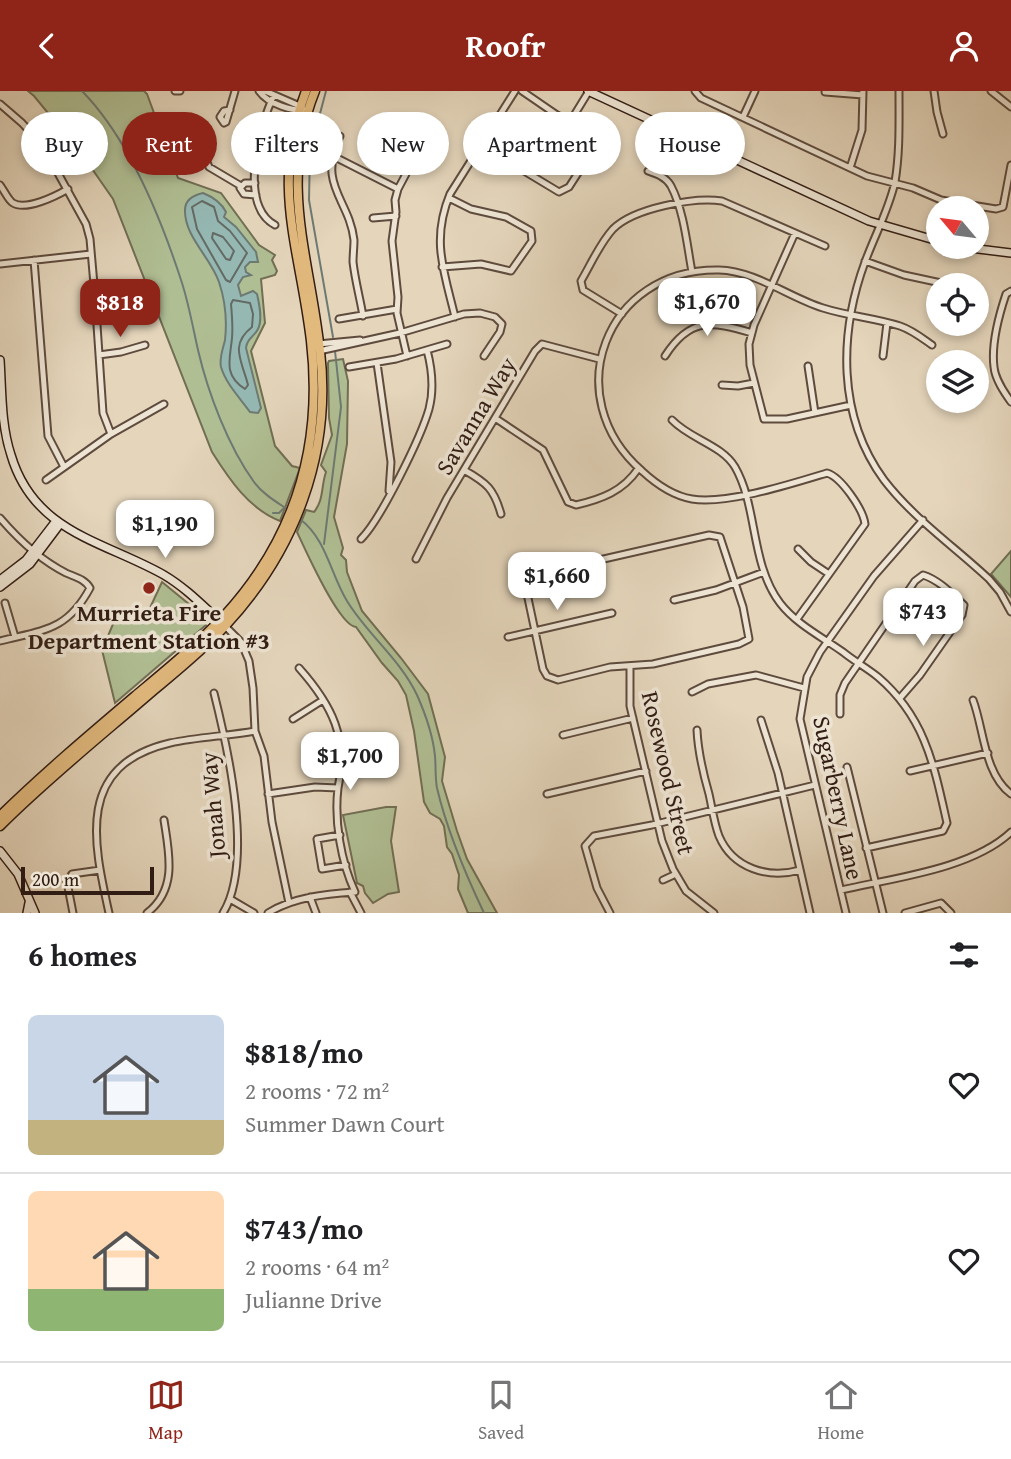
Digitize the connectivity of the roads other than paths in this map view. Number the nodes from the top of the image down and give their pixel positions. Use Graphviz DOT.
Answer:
graph roads {
  1 [pos="174,91"];
  2 [pos="180,91"];
  3 [pos="235,91"];
  4 [pos="259,91"];
  5 [pos="265,91"];
  6 [pos="306,91"];
  7 [pos="315,91"];
  8 [pos="515,91"];
  9 [pos="522,91"];
  10 [pos="589,91"];
  11 [pos="695,91"];
  12 [pos="755,91"];
  13 [pos="899,91"];
  14 [pos="934,91"];
  15 [pos="992,91"];
  16 [pos="825,92"];
  17 [pos="863,93"];
  18 [pos="272,98"];
  19 [pos="0,104"];
  20 [pos="1011,107"];
  21 [pos="302,109"];
  22 [pos="230,110"];
  23 [pos="502,112"];
  24 [pos="554,112"];
  25 [pos="577,112"];
  26 [pos="732,112"];
  27 [pos="745,113"];
  28 [pos="745,118"];
  29 [pos="943,134"];
  30 [pos="343,161"];
  31 [pos="1011,165"];
  32 [pos="850,168"];
  33 [pos="217,172"];
  34 [pos="334,175"];
  35 [pos="405,175"];
  36 [pos="463,175"];
  37 [pos="532,175"];
  38 [pos="577,175"];
  39 [pos="658,175"];
  40 [pos="255,183"];
  41 [pos="894,183"];
  42 [pos="0,185"];
  43 [pos="241,185"];
  44 [pos="68,189"];
  45 [pos="398,189"];
  46 [pos="256,195"];
  47 [pos="449,198"];
  48 [pos="677,203"];
  49 [pos="396,216"];
  50 [pos="373,218"];
  51 [pos="880,224"];
  52 [pos="275,225"];
  53 [pos="795,233"];
  54 [pos="926,237"];
  55 [pos="825,246"];
  56 [pos="989,250"];
  57 [pos="1011,253"];
  58 [pos="91,254"];
  59 [pos="34,260"];
  60 [pos="865,261"];
  61 [pos="0,264"];
  62 [pos="442,267"];
  63 [pos="692,272"];
  64 [pos="926,280"];
  65 [pos="772,286"];
  66 [pos="128,287"];
  67 [pos="1008,293"];
  68 [pos="95,296"];
  69 [pos="397,309"];
  70 [pos="622,314"];
  71 [pos="851,315"];
  72 [pos="363,316"];
  73 [pos="456,317"];
  74 [pos="339,319"];
  75 [pos="887,323"];
  76 [pos="400,333"];
  77 [pos="752,333"];
  78 [pos="447,344"];
  79 [pos="145,345"];
  80 [pos="932,345"];
  81 [pos="316,348"];
  82 [pos="427,350"];
  83 [pos="99,355"];
  84 [pos="407,356"];
  85 [pos="484,356"];
  86 [pos="665,356"];
  87 [pos="883,356"];
  88 [pos="599,359"];
  89 [pos="0,360"];
  90 [pos="377,363"];
  91 [pos="808,366"];
  92 [pos="349,367"];
  93 [pos="754,383"];
  94 [pos="722,384"];
  95 [pos="1011,402"];
  96 [pos="164,404"];
  97 [pos="851,405"];
  98 [pos="815,413"];
  99 [pos="495,418"];
  100 [pos="672,420"];
  101 [pos="111,434"];
  102 [pos="65,467"];
  103 [pos="638,468"];
  104 [pos="464,470"];
  105 [pos="46,479"];
  106 [pos="389,494"];
  107 [pos="745,494"];
  108 [pos="501,514"];
  109 [pos="0,518"];
  110 [pos="923,520"];
  111 [pos="58,523"];
  112 [pos="361,539"];
  113 [pos="798,549"];
  114 [pos="36,552"];
  115 [pos="416,559"];
  116 [pos="764,572"];
  117 [pos="830,574"];
  118 [pos="0,580"];
  119 [pos="735,583"];
  120 [pos="0,587"];
  121 [pos="674,600"];
  122 [pos="5,603"];
  123 [pos="1010,605"];
  124 [pos="1011,612"];
  125 [pos="612,613"];
  126 [pos="797,619"];
  127 [pos="222,623"];
  128 [pos="536,630"];
  129 [pos="508,636"];
  130 [pos="15,637"];
  131 [pos="0,641"];
  132 [pos="828,642"];
  133 [pos="858,663"];
  134 [pos="630,666"];
  135 [pos="299,668"];
  136 [pos="804,688"];
  137 [pos="692,692"];
  138 [pos="214,693"];
  139 [pos="900,698"];
  140 [pos="323,699"];
  141 [pos="973,699"];
  142 [pos="840,715"];
  143 [pos="633,718"];
  144 [pos="293,719"];
  145 [pos="761,720"];
  146 [pos="696,730"];
  147 [pos="255,731"];
  148 [pos="563,735"];
  149 [pos="225,737"];
  150 [pos="70,753"];
  151 [pos="988,753"];
  152 [pos="933,765"];
  153 [pos="847,767"];
  154 [pos="646,771"];
  155 [pos="910,771"];
  156 [pos="815,785"];
  157 [pos="41,787"];
  158 [pos="338,789"];
  159 [pos="782,793"];
  160 [pos="268,794"];
  161 [pos="547,794"];
  162 [pos="1011,794"];
  163 [pos="713,810"];
  164 [pos="0,815"];
  165 [pos="163,820"];
  166 [pos="658,823"];
  167 [pos="0,827"];
  168 [pos="1011,832"];
  169 [pos="340,835"];
  170 [pos="866,848"];
  171 [pos="0,851"];
  172 [pos="346,865"];
  173 [pos="100,870"];
  174 [pos="800,870"];
  175 [pos="676,874"];
  176 [pos="663,880"];
  177 [pos="875,882"];
  178 [pos="841,890"];
  179 [pos="352,892"];
  180 [pos="310,897"];
  181 [pos="230,899"];
  182 [pos="29,903"];
  183 [pos="289,903"];
  184 [pos="951,912"];
  185 [pos="27,913"];
  186 [pos="35,913"];
  187 [pos="74,913"];
  188 [pos="109,913"];
  189 [pos="147,913"];
  190 [pos="223,913"];
  191 [pos="254,913"];
  192 [pos="268,913"];
  193 [pos="316,913"];
  194 [pos="361,913"];
  195 [pos="610,913"];
  196 [pos="714,913"];
  197 [pos="810,913"];
  198 [pos="846,913"];
  199 [pos="883,913"];
  200 [pos="905,913"];
  1 -- 2 [label="street"];
  3 -- 22 [label="street"];
  4 -- 18 [label="street"];
  5 -- 18 [label="street"];
  6 -- 21 [label="main road"];
  7 -- 21 [label="main road"];
  8 -- 23 [label="street"];
  9 -- 24 [label="street"];
  10 -- 25 [label="street"];
  10 -- 51 [label="main road"];
  11 -- 26 [label="street"];
  12 -- 27 [label="street"];
  13 -- 41 [label="street"];
  14 -- 29 [label="street"];
  15 -- 20 [label="street"];
  16 -- 17 [label="street"];
  17 -- 32 [label="street"];
  18 -- 21 [label="street"];
  18 -- 40 [label="street"];
  19 -- 44 [label="street"];
  21 -- 81 [label="main road"];
  28 -- 32 [label="street"];
  30 -- 45 [label="street"];
  31 -- 41 [label="street"];
  32 -- 41 [label="street"];
  33 -- 43 [label="street"];
  34 -- 72 [label="street"];
  35 -- 45 [label="street"];
  36 -- 47 [label="street"];
  37 -- 38 [label="street"];
  39 -- 48 [label="street"];
  40 -- 43 [label="street"];
  40 -- 46 [label="street"];
  41 -- 51 [label="street"];
  42 -- 44 [label="street"];
  43 -- 46 [label="street"];
  44 -- 58 [label="street"];
  45 -- 49 [label="street"];
  46 -- 52 [label="street"];
  47 -- 62 [label="street"];
  47 -- 62 [label="street"];
  48 -- 53 [label="street"];
  48 -- 63 [label="street"];
  48 -- 70 [label="street"];
  49 -- 50 [label="street"];
  49 -- 69 [label="street"];
  51 -- 54 [label="main road"];
  51 -- 60 [label="street"];
  53 -- 55 [label="street"];
  53 -- 65 [label="street"];
  56 -- 57 [label="main road"];
  58 -- 59 [label="street"];
  58 -- 68 [label="street"];
  59 -- 61 [label="street"];
  59 -- 102 [label="street"];
  60 -- 64 [label="street"];
  60 -- 71 [label="street"];
  62 -- 73 [label="street"];
  63 -- 65 [label="street"];
  63 -- 70 [label="street"];
  65 -- 71 [label="street"];
  65 -- 77 [label="street"];
  66 -- 68 [label="street"];
  67 -- 95 [label="street"];
  68 -- 83 [label="street"];
  69 -- 72 [label="street"];
  69 -- 76 [label="street"];
  70 -- 88 [label="street"];
  71 -- 75 [label="street"];
  71 -- 97 [label="street"];
  72 -- 74 [label="street"];
  73 -- 76 [label="street"];
  73 -- 85 [label="street"];
  75 -- 80 [label="street"];
  75 -- 87 [label="street"];
  76 -- 81 [label="street"];
  76 -- 84 [label="street"];
  77 -- 86 [label="street"];
  77 -- 93 [label="street"];
  78 -- 82 [label="street"];
  79 -- 83 [label="street"];
  81 -- 127 [label="main road"];
  82 -- 84 [label="street"];
  82 -- 106 [label="street"];
  83 -- 101 [label="street"];
  84 -- 90 [label="street"];
  88 -- 99 [label="street, Savanna Way"];
  88 -- 103 [label="street"];
  89 -- 111 [label="main road"];
  90 -- 92 [label="street"];
  90 -- 106 [label="street"];
  91 -- 98 [label="street"];
  93 -- 94 [label="street"];
  93 -- 98 [label="street"];
  96 -- 101 [label="street"];
  97 -- 98 [label="street"];
  97 -- 110 [label="street"];
  99 -- 103 [label="street"];
  99 -- 104 [label="street, Savanna Way"];
  100 -- 107 [label="street"];
  101 -- 102 [label="street"];
  102 -- 105 [label="street"];
  103 -- 107 [label="street"];
  104 -- 108 [label="street"];
  104 -- 115 [label="street, Savanna Way"];
  106 -- 112 [label="street"];
  107 -- 116 [label="street"];
  107 -- 117 [label="street"];
  109 -- 114 [label="street"];
  110 -- 123 [label="street"];
  110 -- 132 [label="street, Sugarberry Lane"];
  111 -- 114 [label="main road"];
  111 -- 127 [label="main road"];
  113 -- 117 [label="street"];
  114 -- 118 [label="main road"];
  114 -- 120 [label="main road"];
  114 -- 130 [label="street"];
  116 -- 119 [label="street"];
  116 -- 126 [label="street"];
  117 -- 126 [label="street"];
  119 -- 121 [label="street"];
  119 -- 128 [label="street"];
  119 -- 134 [label="street"];
  122 -- 130 [label="street"];
  123 -- 124 [label="street"];
  125 -- 128 [label="street"];
  126 -- 132 [label="street"];
  127 -- 147 [label="street"];
  127 -- 150 [label="main road"];
  127 -- 157 [label="main road"];
  128 -- 129 [label="street"];
  128 -- 134 [label="street"];
  130 -- 131 [label="street"];
  132 -- 133 [label="street"];
  132 -- 136 [label="street, Sugarberry Lane"];
  133 -- 139 [label="street"];
  133 -- 139 [label="street"];
  133 -- 142 [label="street"];
  134 -- 143 [label="street, Rosewood Street"];
  135 -- 140 [label="street"];
  136 -- 137 [label="street"];
  136 -- 156 [label="street, Sugarberry Lane"];
  138 -- 149 [label="street, Jonah Way"];
  139 -- 152 [label="street"];
  140 -- 144 [label="street"];
  140 -- 158 [label="street"];
  141 -- 151 [label="street"];
  143 -- 148 [label="street"];
  143 -- 154 [label="street, Rosewood Street"];
  145 -- 159 [label="street"];
  146 -- 163 [label="street"];
  147 -- 149 [label="street"];
  147 -- 160 [label="street"];
  149 -- 173 [label="street"];
  149 -- 181 [label="street, Jonah Way"];
  150 -- 157 [label="main road"];
  150 -- 164 [label="main road"];
  151 -- 152 [label="street"];
  151 -- 162 [label="street"];
  152 -- 155 [label="street"];
  152 -- 170 [label="street"];
  153 -- 170 [label="street"];
  154 -- 161 [label="street"];
  154 -- 166 [label="street, Rosewood Street"];
  156 -- 159 [label="street"];
  156 -- 178 [label="street, Sugarberry Lane"];
  157 -- 167 [label="main road"];
  158 -- 160 [label="street"];
  158 -- 169 [label="street"];
  159 -- 163 [label="street"];
  159 -- 174 [label="street"];
  160 -- 183 [label="street"];
  163 -- 166 [label="street"];
  163 -- 174 [label="street"];
  165 -- 189 [label="street"];
  166 -- 175 [label="street, Rosewood Street"];
  166 -- 195 [label="street"];
  168 -- 177 [label="street"];
  169 -- 172 [label="street"];
  169 -- 172 [label="street"];
  170 -- 177 [label="street"];
  171 -- 182 [label="main road"];
  172 -- 179 [label="street"];
  173 -- 187 [label="street"];
  173 -- 188 [label="street"];
  174 -- 197 [label="street"];
  175 -- 176 [label="street"];
  175 -- 196 [label="street, Rosewood Street"];
  177 -- 178 [label="street"];
  177 -- 199 [label="street"];
  178 -- 198 [label="street, Sugarberry Lane"];
  179 -- 180 [label="street"];
  179 -- 194 [label="street"];
  180 -- 183 [label="street"];
  180 -- 193 [label="street"];
  181 -- 190 [label="street, Jonah Way"];
  181 -- 191 [label="street"];
  182 -- 185 [label="main road"];
  182 -- 186 [label="main road"];
  183 -- 192 [label="street"];
  184 -- 200 [label="street"];
}
